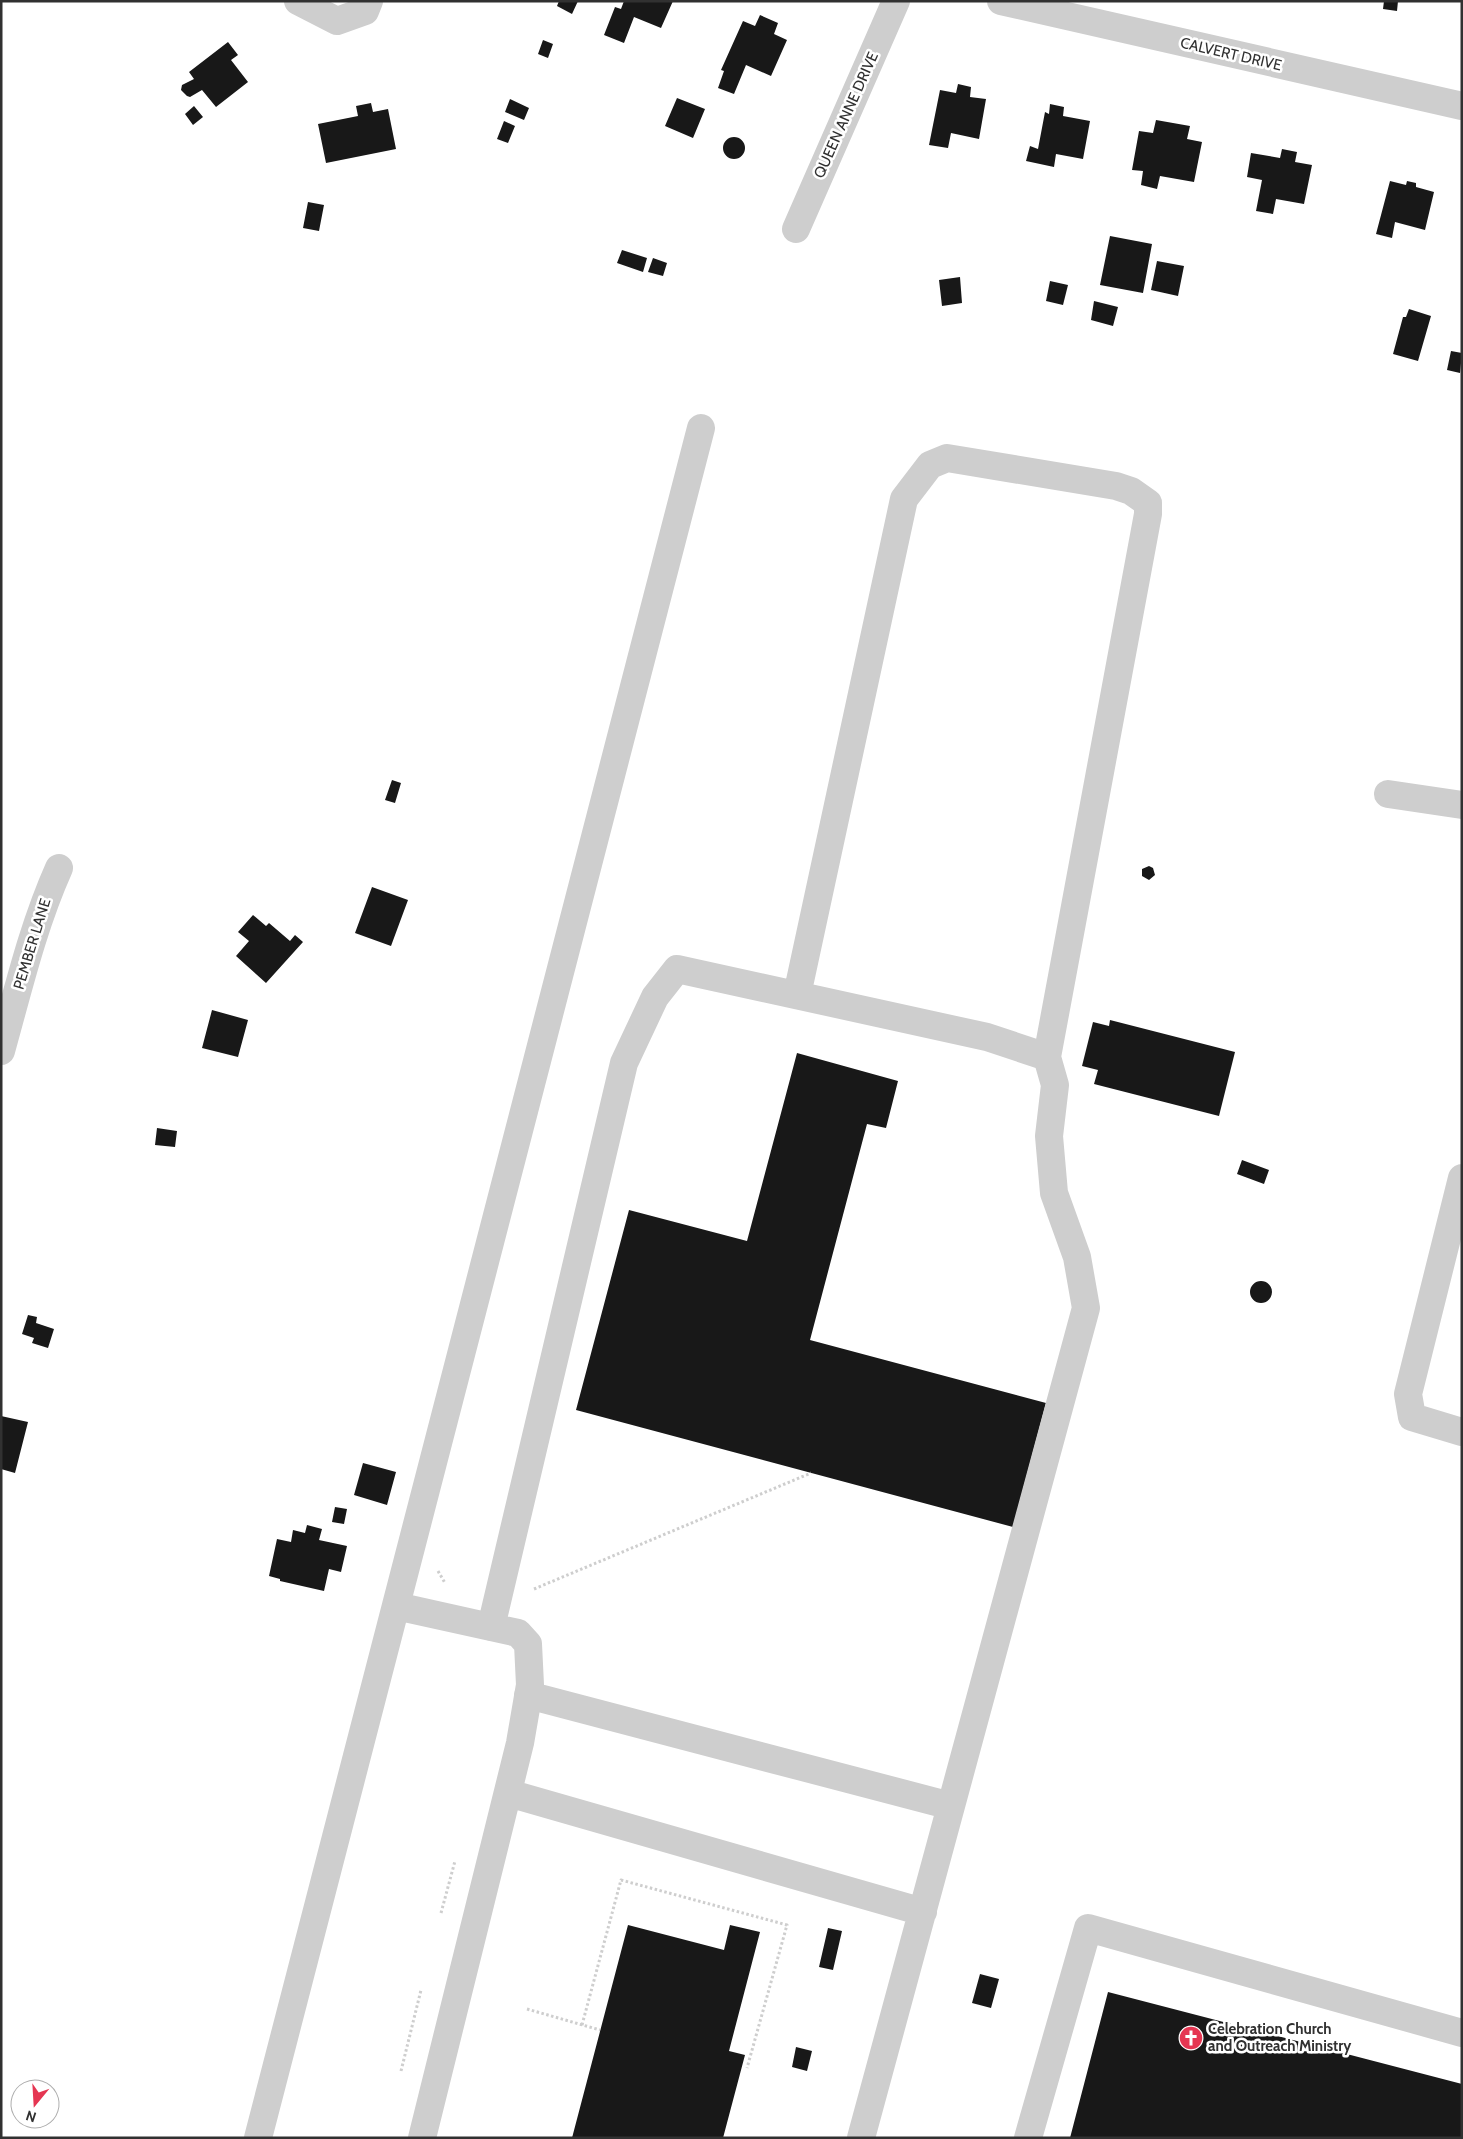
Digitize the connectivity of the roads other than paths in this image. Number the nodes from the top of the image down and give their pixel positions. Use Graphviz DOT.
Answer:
graph roads {
  1 [pos="298,1"];
  2 [pos="369,1"];
  3 [pos="896,1"];
  4 [pos="1001,1"];
  5 [pos="1462,106"];
  6 [pos="796,230"];
  7 [pos="701,428"];
  8 [pos="1388,794"];
  9 [pos="1462,805"];
  10 [pos="59,868"];
  11 [pos="797,995"];
  12 [pos="1,1051"];
  13 [pos="1047,1057"];
  14 [pos="1462,1178"];
  15 [pos="1462,1432"];
  16 [pos="396,1606"];
  17 [pos="491,1627"];
  18 [pos="528,1695"];
  19 [pos="508,1792"];
  20 [pos="951,1806"];
  21 [pos="922,1912"];
  22 [pos="1462,2033"];
  23 [pos="258,2138"];
  24 [pos="422,2138"];
  25 [pos="861,2138"];
  26 [pos="1028,2138"];
  1 -- 2 [label="street"];
  3 -- 6 [label="street, QUEEN ANNE DRIVE"];
  4 -- 5 [label="street, CALVERT DRIVE"];
  7 -- 16 [label="street"];
  8 -- 9 [label="street"];
  10 -- 12 [label="street, PEMBER LANE"];
  11 -- 13 [label="street"];
  11 -- 13 [label="street"];
  11 -- 17 [label="street"];
  13 -- 20 [label="street"];
  14 -- 15 [label="street"];
  16 -- 17 [label="street"];
  16 -- 23 [label="street"];
  17 -- 18 [label="street"];
  18 -- 19 [label="street"];
  18 -- 20 [label="street"];
  19 -- 21 [label="street"];
  19 -- 24 [label="street"];
  20 -- 21 [label="street"];
  21 -- 25 [label="street"];
  22 -- 26 [label="street"];
}
